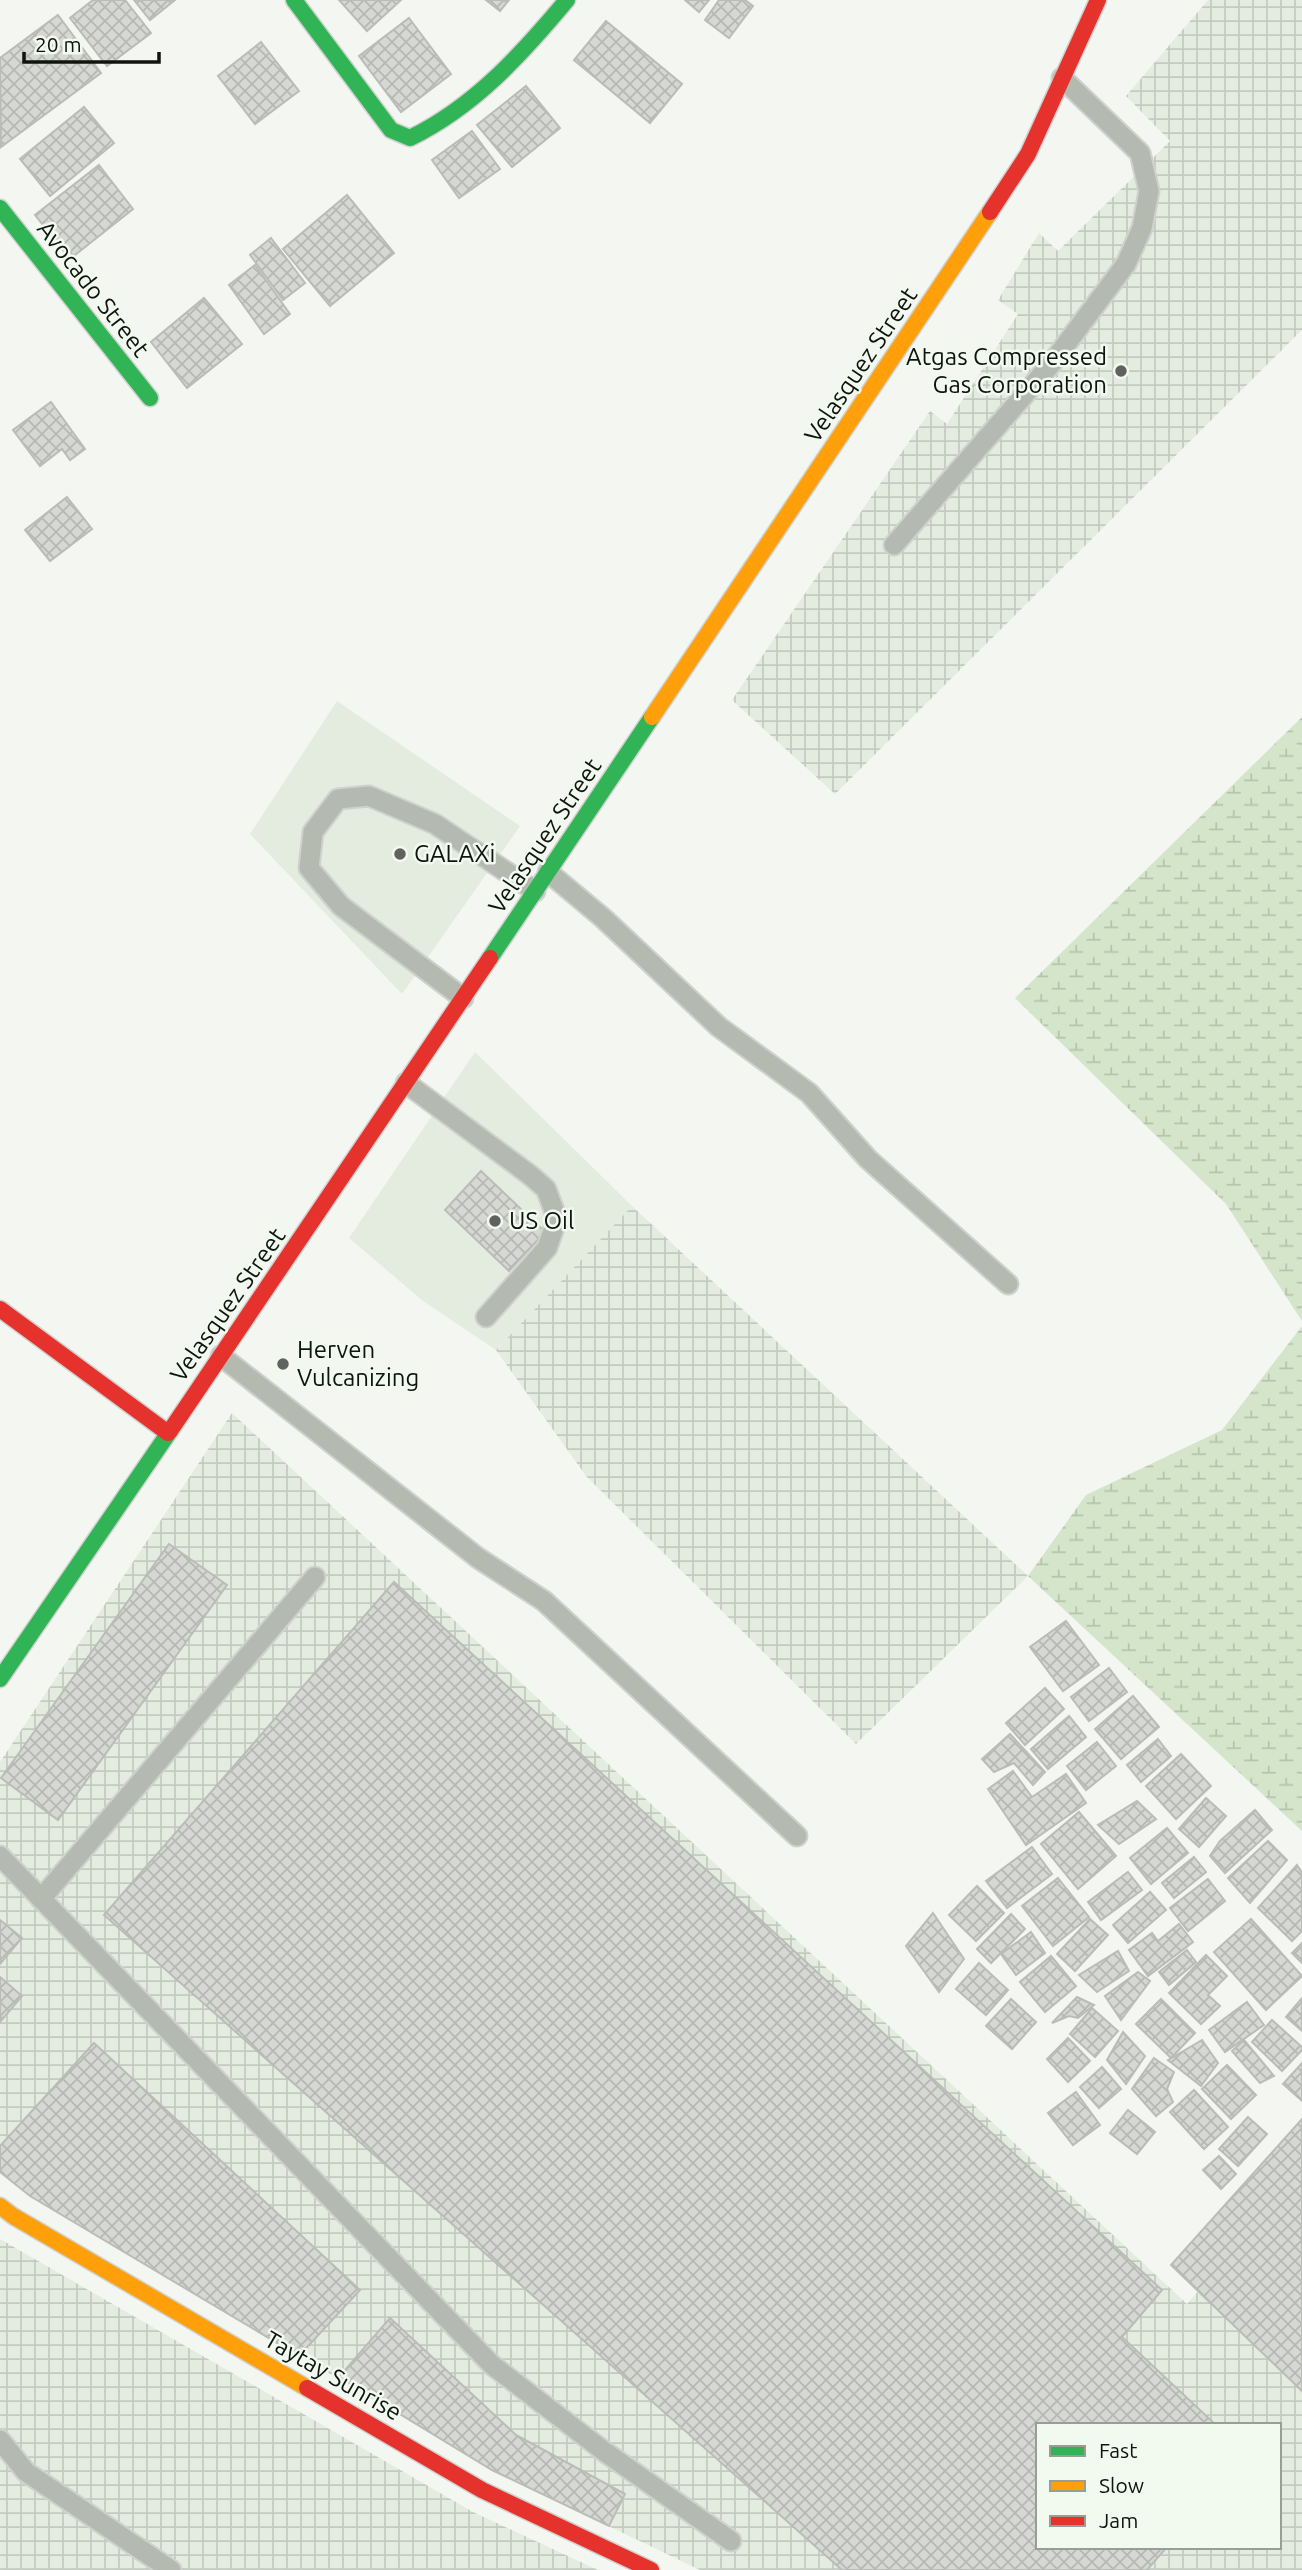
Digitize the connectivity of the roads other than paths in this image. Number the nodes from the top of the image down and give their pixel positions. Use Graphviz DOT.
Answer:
graph roads {
  1 [pos="294,0"];
  2 [pos="567,0"];
  3 [pos="1098,0"];
  4 [pos="1062,78"];
  5 [pos="0,208"];
  6 [pos="150,398"];
  7 [pos="894,545"];
  8 [pos="548,872"];
  9 [pos="535,891"];
  10 [pos="463,998"];
  11 [pos="406,1083"];
  12 [pos="1008,1284"];
  13 [pos="0,1309"];
  14 [pos="486,1317"];
  15 [pos="221,1356"];
  16 [pos="168,1433"];
  17 [pos="315,1577"];
  18 [pos="3,1666"];
  19 [pos="797,1836"];
  20 [pos="0,1856"];
  21 [pos="41,1899"];
  22 [pos="0,2206"];
  23 [pos="0,2440"];
  24 [pos="731,2541"];
  25 [pos="171,2570"];
  26 [pos="651,2570"];
  1 -- 2 [label="main road"];
  3 -- 4 [label="main road, Velasquez Street"];
  4 -- 7 [label="lane"];
  4 -- 8 [label="main road, Velasquez Street"];
  5 -- 6 [label="main road, Avocado Street"];
  8 -- 9 [label="main road, Velasquez Street"];
  8 -- 12 [label="lane"];
  9 -- 10 [label="main road, Velasquez Street"];
  9 -- 10 [label="lane"];
  10 -- 11 [label="main road, Velasquez Street"];
  11 -- 14 [label="lane"];
  11 -- 15 [label="main road, Velasquez Street"];
  13 -- 16 [label="main road"];
  15 -- 16 [label="main road, Velasquez Street"];
  15 -- 19 [label="lane"];
  16 -- 18 [label="main road, Velasquez Street"];
  17 -- 21 [label="lane"];
  20 -- 21 [label="lane"];
  21 -- 24 [label="lane"];
  22 -- 26 [label="main road, Taytay Sunrise"];
  23 -- 25 [label="lane"];
}
